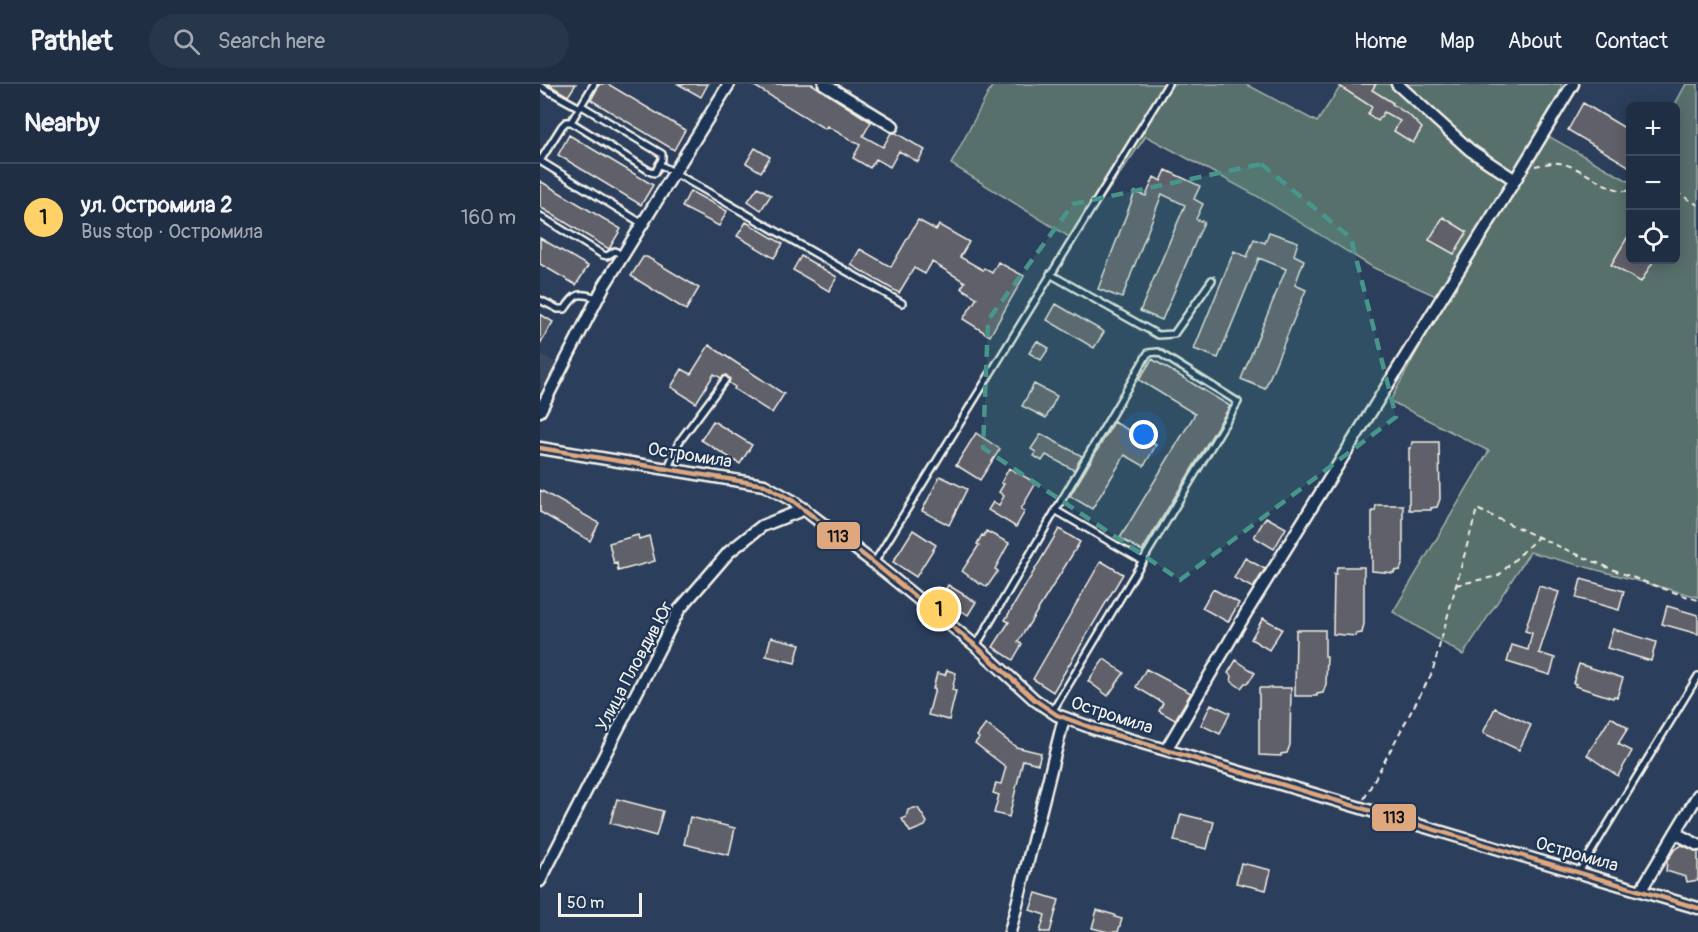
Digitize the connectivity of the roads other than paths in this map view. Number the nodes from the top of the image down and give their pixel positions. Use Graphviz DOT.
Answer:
graph roads {
  1 [pos="594,84"];
  2 [pos="729,84"];
  3 [pos="824,84"];
  4 [pos="1168,84"];
  5 [pos="1397,84"];
  6 [pos="1573,84"];
  7 [pos="540,86"];
  8 [pos="581,107"];
  9 [pos="571,122"];
  10 [pos="893,126"];
  11 [pos="540,161"];
  12 [pos="659,164"];
  13 [pos="675,172"];
  14 [pos="1515,180"];
  15 [pos="540,216"];
  16 [pos="643,224"];
  17 [pos="623,256"];
  18 [pos="1050,274"];
  19 [pos="1212,280"];
  20 [pos="598,298"];
  21 [pos="540,300"];
  22 [pos="902,303"];
  23 [pos="725,380"];
  24 [pos="540,411"];
  25 [pos="540,448"];
  26 [pos="668,468"];
  27 [pos="805,509"];
  28 [pos="1055,510"];
  29 [pos="1143,561"];
  30 [pos="874,562"];
  31 [pos="976,646"];
  32 [pos="1698,676"];
  33 [pos="1052,712"];
  34 [pos="1064,718"];
  35 [pos="1166,750"];
  36 [pos="1698,795"];
  37 [pos="1675,833"];
  38 [pos="1698,845"];
  39 [pos="1579,872"];
  40 [pos="540,881"];
  41 [pos="1641,890"];
  42 [pos="1698,908"];
  43 [pos="1010,932"];
  1 -- 8 [label="lane"];
  2 -- 13 [label="street"];
  3 -- 10 [label="street"];
  4 -- 18 [label="lane"];
  5 -- 14 [label="street"];
  6 -- 14 [label="street"];
  7 -- 8 [label="lane"];
  8 -- 9 [label="lane"];
  8 -- 12 [label="lane"];
  9 -- 11 [label="lane"];
  9 -- 12 [label="lane"];
  11 -- 16 [label="lane"];
  12 -- 13 [label="lane"];
  13 -- 16 [label="street"];
  13 -- 22 [label="lane"];
  14 -- 35 [label="street"];
  15 -- 17 [label="lane"];
  16 -- 17 [label="street"];
  17 -- 20 [label="street"];
  18 -- 19 [label="lane"];
  18 -- 30 [label="lane"];
  20 -- 21 [label="lane"];
  20 -- 24 [label="street"];
  23 -- 26 [label="lane"];
  25 -- 26 [label="street, Остромила"];
  26 -- 27 [label="street, Остромила"];
  27 -- 30 [label="street, Остромила"];
  27 -- 40 [label="street, Улица Пловдив Юг"];
  28 -- 29 [label="lane"];
  28 -- 29 [label="lane"];
  28 -- 31 [label="lane"];
  29 -- 33 [label="lane"];
  30 -- 31 [label="street, Остромила"];
  31 -- 33 [label="street, Остромила"];
  32 -- 39 [label="lane"];
  33 -- 34 [label="street, Остромила"];
  34 -- 35 [label="street, Остромила"];
  34 -- 43 [label="street"];
  35 -- 39 [label="street, Остромила"];
  36 -- 37 [label="street"];
  37 -- 38 [label="street"];
  37 -- 41 [label="street"];
  39 -- 41 [label="street, Остромила"];
  41 -- 42 [label="street, Остромила"];
}
